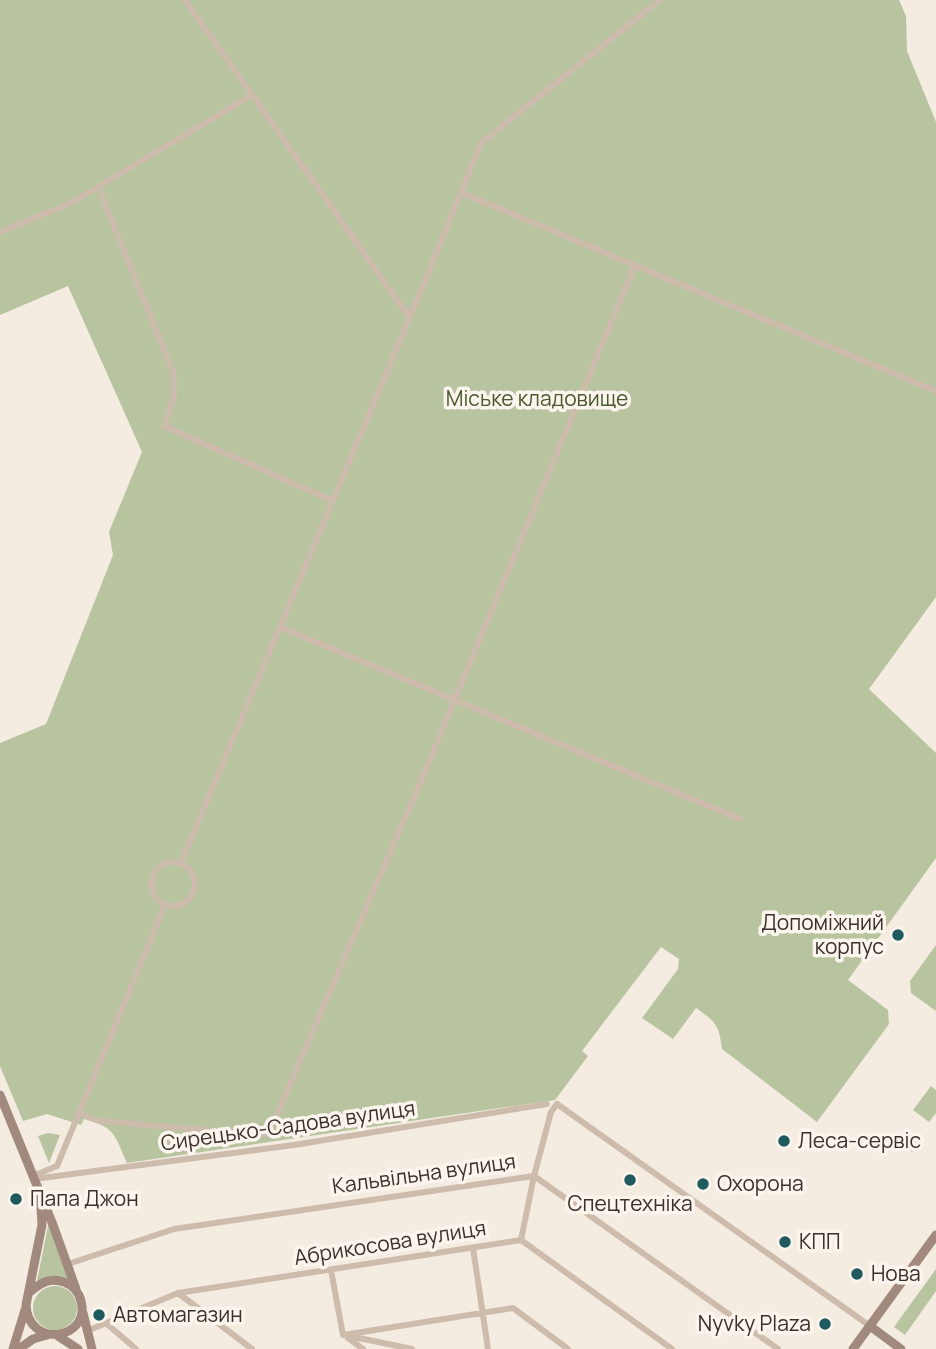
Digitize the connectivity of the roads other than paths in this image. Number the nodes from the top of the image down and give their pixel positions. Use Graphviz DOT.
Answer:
graph roads {
  1 [pos="185,0"];
  2 [pos="660,0"];
  3 [pos="252,95"];
  4 [pos="98,187"];
  5 [pos="462,193"];
  6 [pos="0,232"];
  7 [pos="635,265"];
  8 [pos="410,318"];
  9 [pos="936,391"];
  10 [pos="333,501"];
  11 [pos="280,627"];
  12 [pos="455,699"];
  13 [pos="740,819"];
  14 [pos="181,863"];
  15 [pos="165,905"];
  16 [pos="0,1095"];
  17 [pos="547,1104"];
  18 [pos="79,1113"];
  19 [pos="534,1176"];
  20 [pos="34,1178"];
  21 [pos="40,1191"];
  22 [pos="936,1235"];
  23 [pos="521,1240"];
  24 [pos="473,1248"];
  25 [pos="68,1264"];
  26 [pos="331,1270"];
  27 [pos="76,1291"];
  28 [pos="30,1292"];
  29 [pos="178,1293"];
  30 [pos="26,1305"];
  31 [pos="82,1311"];
  32 [pos="483,1311"];
  33 [pos="107,1324"];
  34 [pos="870,1326"];
  35 [pos="87,1331"];
  36 [pos="47,1335"];
  37 [pos="343,1335"];
  38 [pos="58,1336"];
  39 [pos="13,1349"];
  40 [pos="19,1349"];
  41 [pos="78,1349"];
  42 [pos="92,1349"];
  43 [pos="136,1349"];
  44 [pos="251,1349"];
  45 [pos="363,1349"];
  46 [pos="412,1349"];
  47 [pos="488,1349"];
  48 [pos="568,1349"];
  49 [pos="672,1349"];
  50 [pos="778,1349"];
  51 [pos="853,1349"];
  52 [pos="901,1349"];
  1 -- 3 [label="street"];
  2 -- 5 [label="street"];
  3 -- 4 [label="street"];
  3 -- 8 [label="street"];
  4 -- 6 [label="street"];
  4 -- 10 [label="street"];
  5 -- 7 [label="street"];
  5 -- 8 [label="street"];
  7 -- 9 [label="street"];
  7 -- 12 [label="street"];
  8 -- 10 [label="street"];
  10 -- 11 [label="street"];
  11 -- 12 [label="street"];
  11 -- 14 [label="street"];
  12 -- 13 [label="street"];
  12 -- 18 [label="street"];
  14 -- 15 [label="street"];
  14 -- 15 [label="street"];
  15 -- 18 [label="street"];
  16 -- 20 [label="main road"];
  17 -- 20 [label="street, Сирецько-Садова вулиця"];
  18 -- 20 [label="street"];
  19 -- 23 [label="street"];
  19 -- 25 [label="street, Кальвільна вулиця"];
  19 -- 34 [label="street"];
  19 -- 50 [label="street, Кальвільна вулиця"];
  20 -- 21 [label="main road"];
  21 -- 25 [label="main road"];
  21 -- 28 [label="main road"];
  22 -- 34 [label="main road"];
  23 -- 24 [label="street, Абрикосова вулиця"];
  23 -- 49 [label="street"];
  24 -- 26 [label="street, Абрикосова вулиця"];
  24 -- 32 [label="street"];
  25 -- 27 [label="main road"];
  26 -- 29 [label="street, Абрикосова вулиця"];
  26 -- 37 [label="street"];
  27 -- 28 [label="main road"];
  27 -- 31 [label="main road"];
  28 -- 30 [label="main road"];
  29 -- 33 [label="street, Абрикосова вулиця"];
  29 -- 44 [label="street"];
  30 -- 36 [label="main road"];
  30 -- 39 [label="main road"];
  31 -- 35 [label="main road"];
  31 -- 38 [label="main road"];
  32 -- 37 [label="street"];
  32 -- 47 [label="street"];
  32 -- 48 [label="street"];
  33 -- 35 [label="street, Абрикосова вулиця"];
  33 -- 43 [label="street"];
  34 -- 51 [label="main road"];
  34 -- 52 [label="main road"];
  35 -- 42 [label="main road"];
  36 -- 38 [label="main road"];
  36 -- 40 [label="main road"];
  37 -- 45 [label="street"];
  37 -- 46 [label="street"];
  38 -- 41 [label="main road"];
}
